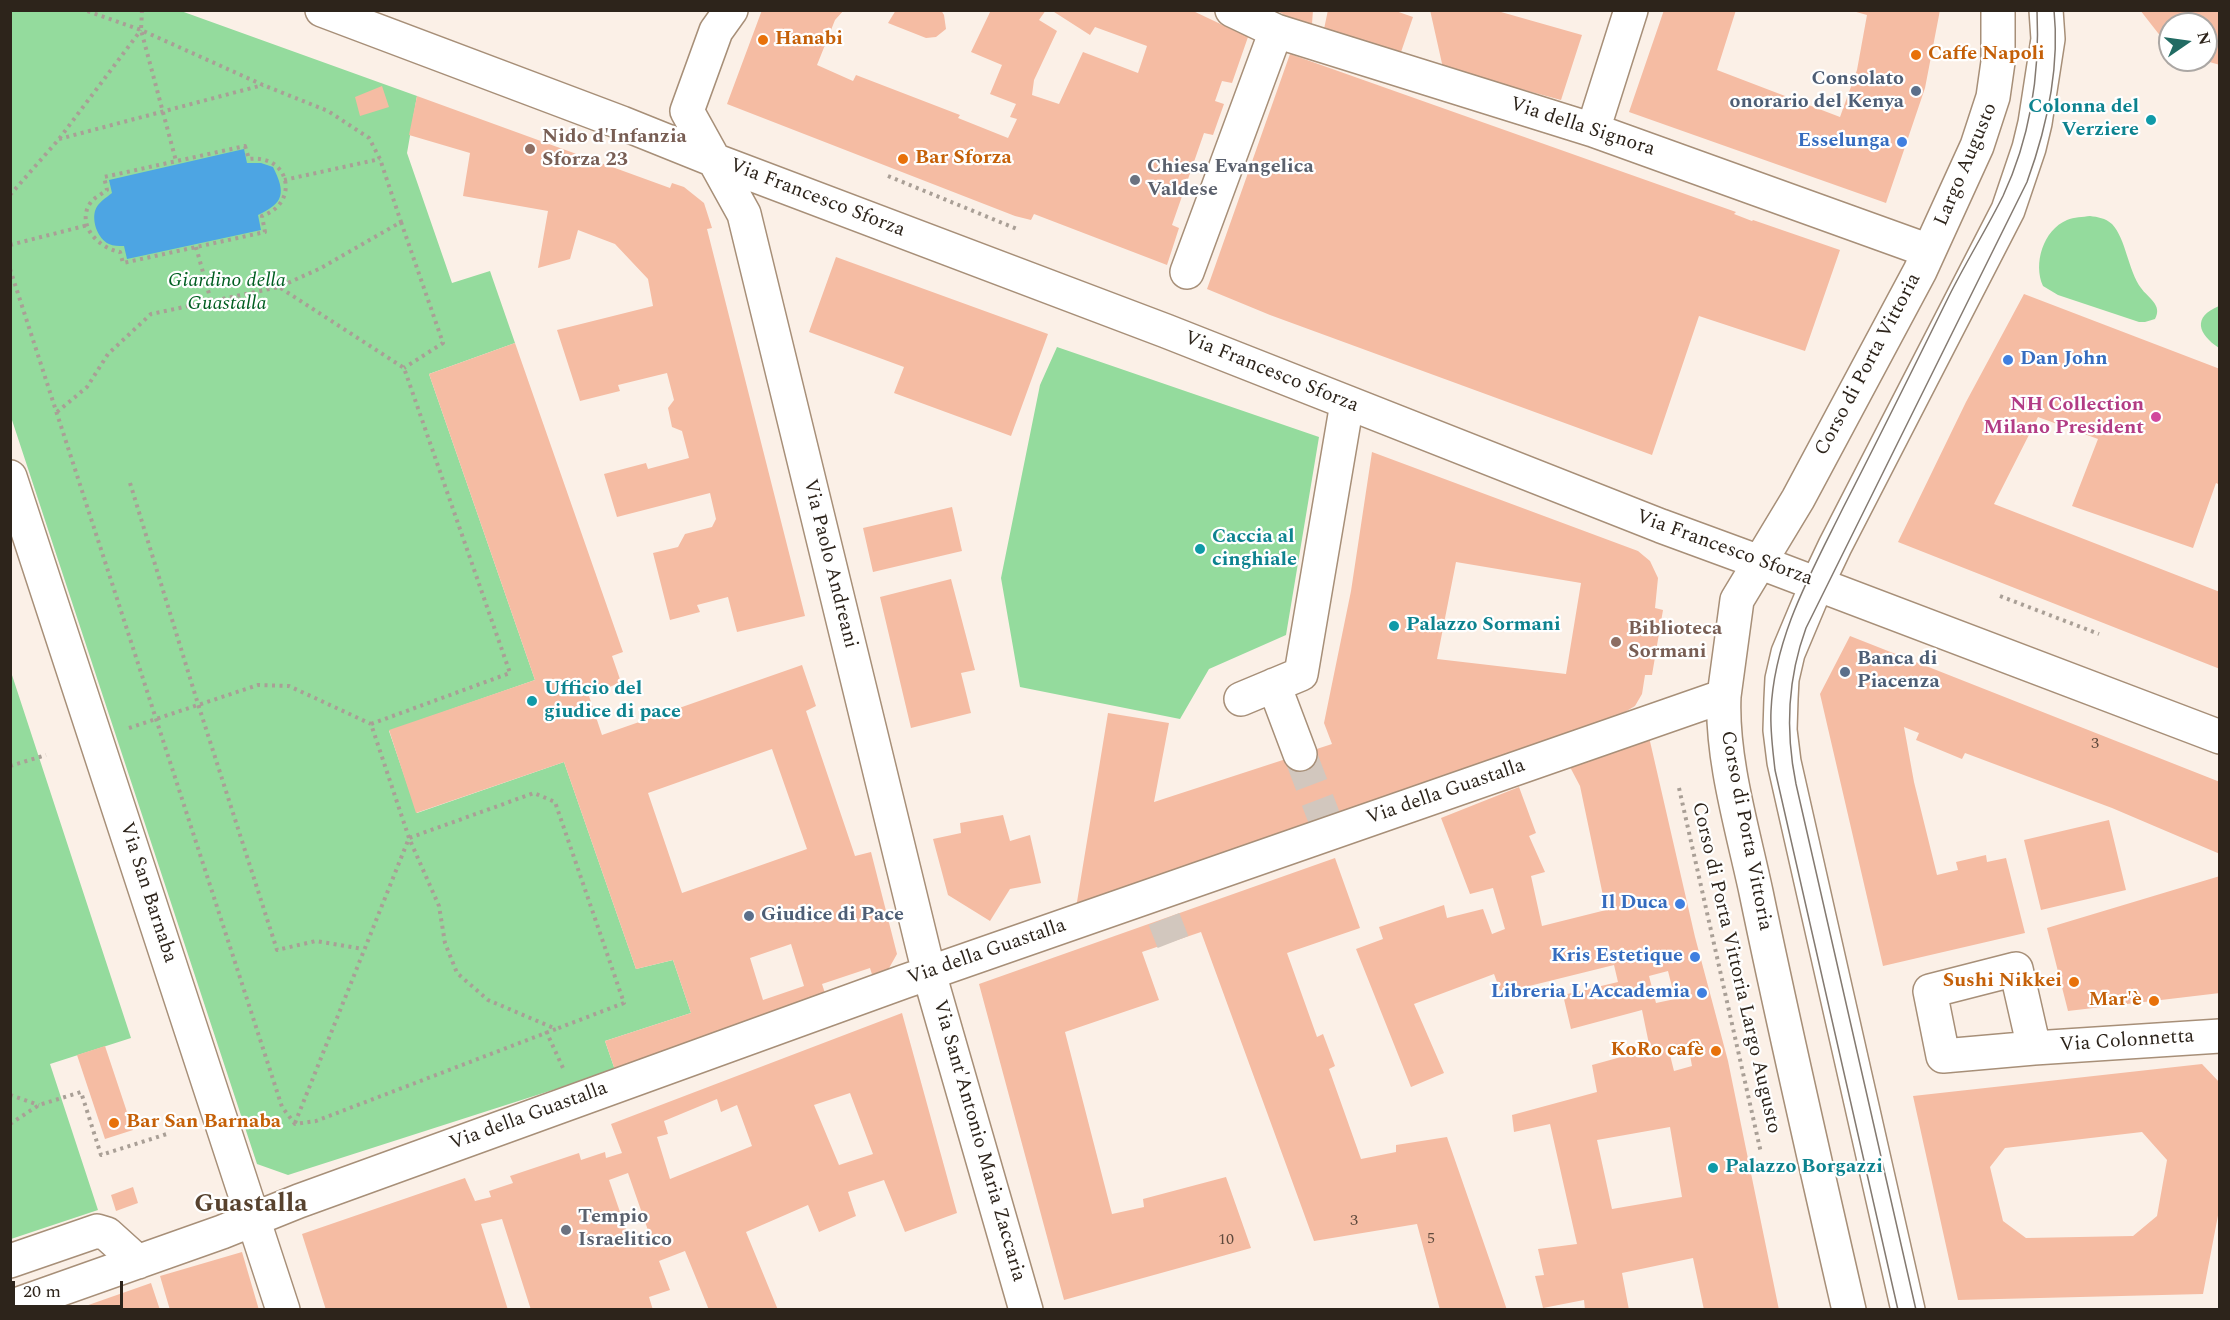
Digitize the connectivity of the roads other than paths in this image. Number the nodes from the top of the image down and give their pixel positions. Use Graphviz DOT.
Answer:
graph roads {
  1 [pos="322,10"];
  2 [pos="731,10"];
  3 [pos="1233,10"];
  4 [pos="1630,10"];
  5 [pos="1998,10"];
  6 [pos="2046,10"];
  7 [pos="1275,31"];
  8 [pos="2041,91"];
  9 [pos="1993,97"];
  10 [pos="1593,130"];
  11 [pos="714,160"];
  12 [pos="1929,251"];
  13 [pos="1187,272"];
  14 [pos="1347,403"];
  15 [pos="10,477"];
  16 [pos="10,531"];
  17 [pos="1759,561"];
  18 [pos="1816,584"];
  19 [pos="1274,685"];
  20 [pos="1725,696"];
  21 [pos="1241,699"];
  22 [pos="2220,737"];
  23 [pos="1300,754"];
  24 [pos="929,973"];
  25 [pos="2220,1036"];
  26 [pos="2034,1048"];
  27 [pos="224,1131"];
  28 [pos="253,1220"];
  29 [pos="10,1261"];
  30 [pos="138,1262"];
  31 [pos="10,1307"];
  32 [pos="283,1310"];
  33 [pos="1026,1310"];
  34 [pos="1849,1310"];
  35 [pos="1908,1310"];
  1 -- 11 [label="street, Via Francesco Sforza"];
  2 -- 11 [label="street, Via Paolo Andreani"];
  3 -- 7 [label="street, Via della Signora"];
  4 -- 10 [label="street"];
  5 -- 9 [label="street"];
  6 -- 8 [label="street"];
  7 -- 10 [label="street, Via della Signora"];
  7 -- 13 [label="street"];
  8 -- 9 [label="street, Largo Augusto"];
  8 -- 18 [label="street"];
  9 -- 12 [label="street, Largo Augusto"];
  10 -- 12 [label="street, Via della Signora"];
  11 -- 14 [label="street, Via Francesco Sforza"];
  11 -- 24 [label="street, Via Paolo Andreani"];
  12 -- 17 [label="street, Corso di Porta Vittoria"];
  14 -- 17 [label="street, Via Francesco Sforza"];
  14 -- 19 [label="street"];
  15 -- 27 [label="street, Via San Barnaba"];
  16 -- 27 [label="street"];
  17 -- 18 [label="street, Via Francesco Sforza"];
  17 -- 20 [label="street, Corso di Porta Vittoria"];
  18 -- 22 [label="street, Via Francesco Sforza"];
  18 -- 35 [label="street"];
  19 -- 21 [label="street"];
  19 -- 23 [label="street"];
  20 -- 24 [label="street, Via della Guastalla"];
  20 -- 34 [label="street, Corso di Porta Vittoria"];
  24 -- 28 [label="street, Via della Guastalla"];
  24 -- 33 [label="street, Via Sant'Antonio Maria Zaccaria"];
  25 -- 26 [label="street, Via Colonnetta"];
  27 -- 28 [label="street, Via San Barnaba"];
  28 -- 30 [label="street, Via della Guastalla"];
  28 -- 32 [label="street, Via San Barnaba"];
  29 -- 30 [label="street"];
  30 -- 31 [label="street, Via della Guastalla"];
}
